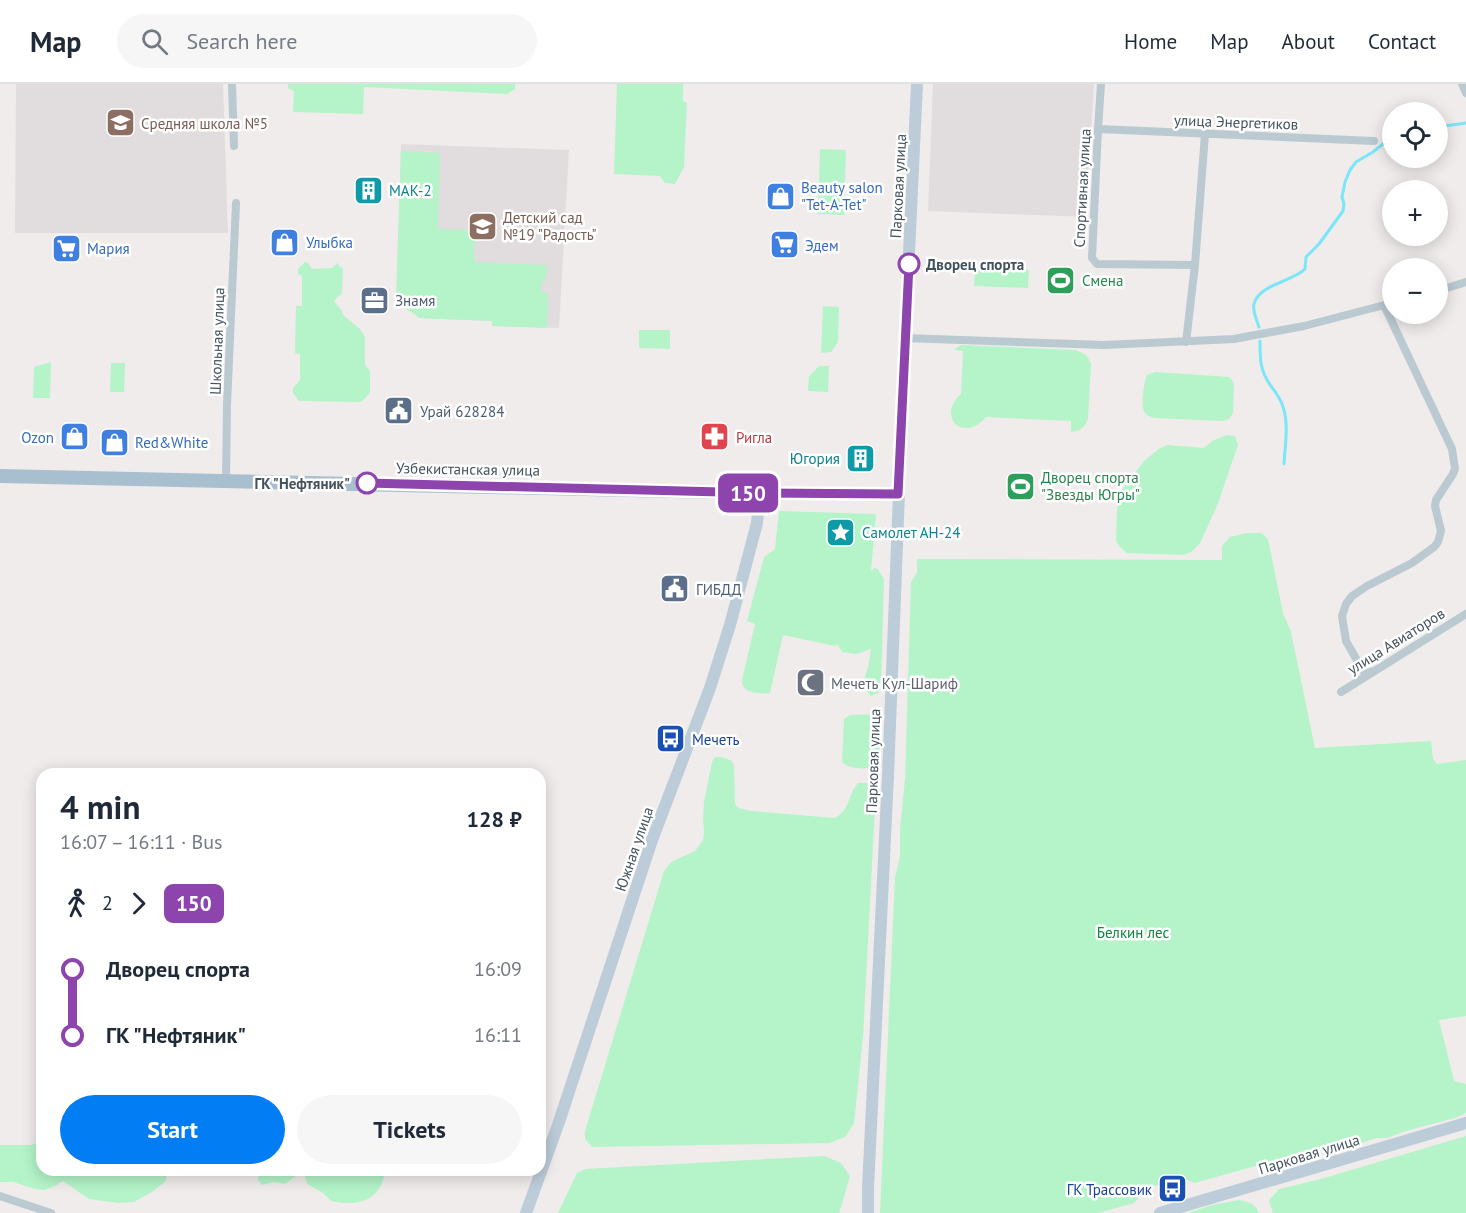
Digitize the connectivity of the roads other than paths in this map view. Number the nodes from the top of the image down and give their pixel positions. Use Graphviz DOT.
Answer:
graph roads {
  1 [pos="232,84"];
  2 [pos="917,84"];
  3 [pos="1101,84"];
  4 [pos="1462,84"];
  5 [pos="1466,93"];
  6 [pos="1098,129"];
  7 [pos="1205,134"];
  8 [pos="1374,141"];
  9 [pos="234,146"];
  10 [pos="236,203"];
  11 [pos="1195,264"];
  12 [pos="1466,282"];
  13 [pos="1448,288"];
  14 [pos="1382,306"];
  15 [pos="1397,324"];
  16 [pos="905,338"];
  17 [pos="1186,342"];
  18 [pos="0,476"];
  19 [pos="226,480"];
  20 [pos="760,493"];
  21 [pos="898,494"];
  22 [pos="1466,614"];
  23 [pos="1373,671"];
  24 [pos="1341,692"];
  25 [pos="1466,1123"];
  26 [pos="546,1158"];
  27 [pos="539,1176"];
  28 [pos="868,1188"];
  29 [pos="0,1196"];
  30 [pos="51,1213"];
  31 [pos="526,1213"];
  32 [pos="863,1213"];
  33 [pos="868,1213"];
  34 [pos="1161,1213"];
  1 -- 9 [label="street"];
  2 -- 16 [label="main road, Парковая улица"];
  3 -- 6 [label="street, Спортивная улица"];
  4 -- 5 [label="street"];
  6 -- 7 [label="street, улица Энергетиков"];
  6 -- 11 [label="street, Спортивная улица"];
  7 -- 8 [label="street, улица Энергетиков"];
  7 -- 11 [label="street"];
  10 -- 19 [label="street, Школьная улица"];
  11 -- 17 [label="street"];
  12 -- 13 [label="street"];
  14 -- 17 [label="street"];
  15 -- 23 [label="street"];
  16 -- 17 [label="street"];
  16 -- 21 [label="main road, Парковая улица"];
  18 -- 19 [label="main road, Узбекистанская улица"];
  19 -- 20 [label="main road, Узбекистанская улица"];
  20 -- 21 [label="main road, Узбекистанская улица"];
  20 -- 26 [label="main road, Южная улица"];
  21 -- 28 [label="main road, Парковая улица"];
  22 -- 23 [label="street, улица Авиаторов"];
  23 -- 24 [label="street, улица Авиаторов"];
  25 -- 34 [label="main road, Парковая улица"];
  27 -- 31 [label="main road, Южная улица"];
  28 -- 32 [label="main road, Парковая улица"];
  28 -- 33 [label="main road, Парковая улица"];
  29 -- 30 [label="street"];
}
